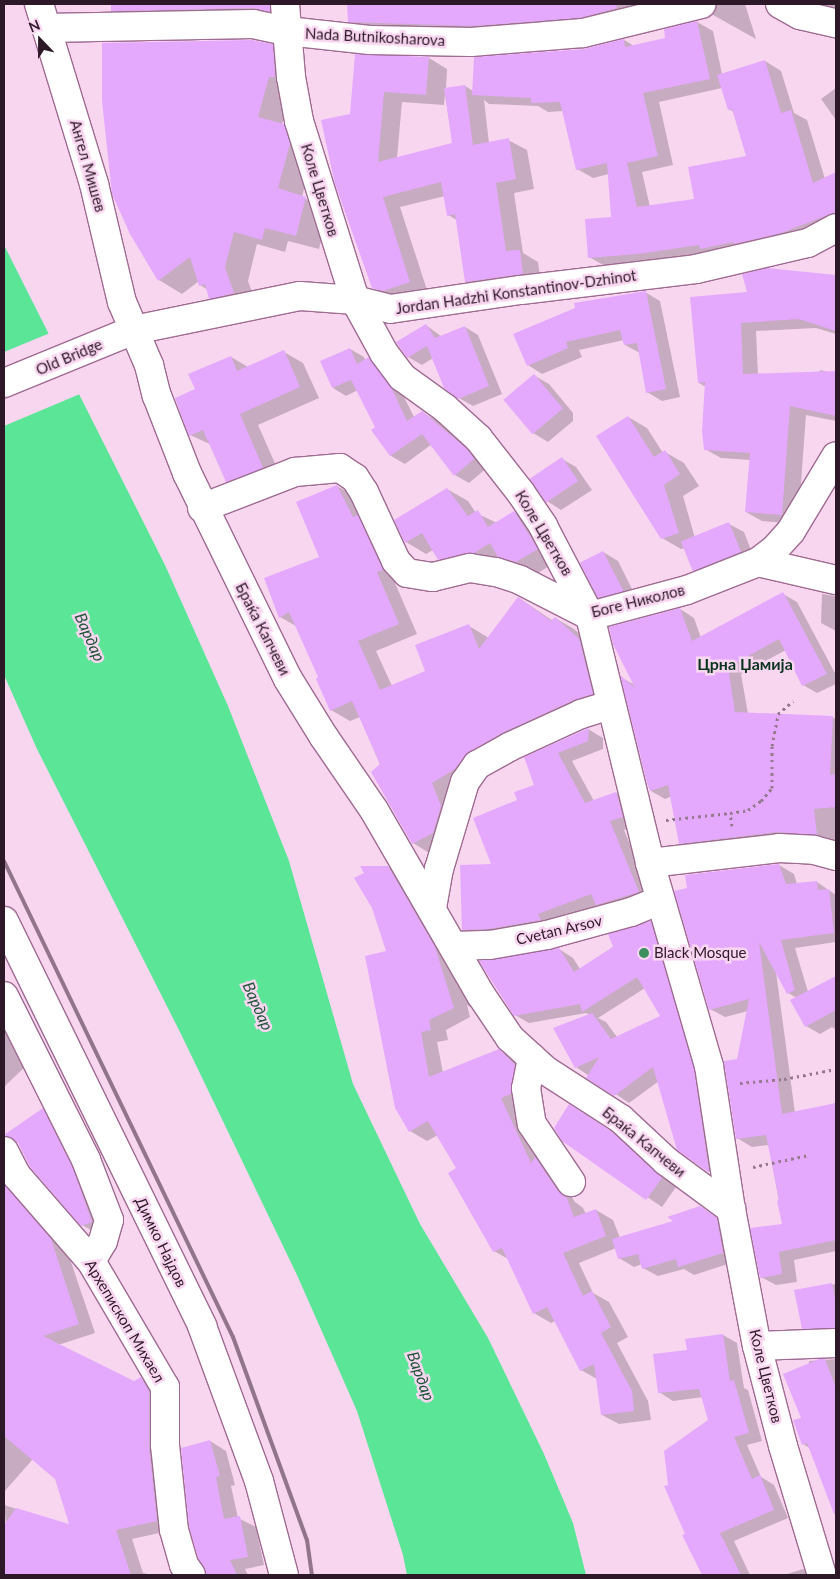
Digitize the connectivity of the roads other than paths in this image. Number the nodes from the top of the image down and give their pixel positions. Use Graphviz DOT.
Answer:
graph roads {
  1 [pos="285,4"];
  2 [pos="701,4"];
  3 [pos="780,4"];
  4 [pos="43,16"];
  5 [pos="836,23"];
  6 [pos="287,32"];
  7 [pos="836,228"];
  8 [pos="354,300"];
  9 [pos="134,330"];
  10 [pos="4,384"];
  11 [pos="836,456"];
  12 [pos="202,508"];
  13 [pos="758,562"];
  14 [pos="836,580"];
  15 [pos="590,616"];
  16 [pos="611,705"];
  17 [pos="836,856"];
  18 [pos="650,863"];
  19 [pos="660,900"];
  20 [pos="432,908"];
  21 [pos="4,921"];
  22 [pos="455,946"];
  23 [pos="4,996"];
  24 [pos="532,1058"];
  25 [pos="4,1151"];
  26 [pos="570,1182"];
  27 [pos="731,1209"];
  28 [pos="90,1261"];
  29 [pos="836,1343"];
  30 [pos="756,1346"];
  31 [pos="190,1575"];
  32 [pos="284,1575"];
  33 [pos="822,1575"];
  1 -- 6 [label="street, Коле Цветков"];
  2 -- 6 [label="street, Nada Butnikosharova"];
  3 -- 5 [label="street"];
  4 -- 6 [label="street, Nada Butnikosharova"];
  4 -- 9 [label="street, Ангел Мишев"];
  6 -- 8 [label="street, Коле Цветков"];
  7 -- 8 [label="street, Jordan Hadzhi Konstantinov-Dzhinot"];
  8 -- 9 [label="street, Jordan Hadzhi Konstantinov-Dzhinot"];
  8 -- 15 [label="street, Коле Цветков"];
  9 -- 10 [label="street, Old Bridge"];
  9 -- 12 [label="street, Браќа Капчеви"];
  11 -- 13 [label="street, Боге Николов"];
  12 -- 15 [label="street, Боге Николов"];
  12 -- 20 [label="street, Браќа Капчеви"];
  13 -- 14 [label="street"];
  13 -- 15 [label="street, Боге Николов"];
  15 -- 16 [label="street, Коле Цветков"];
  16 -- 18 [label="street, Коле Цветков"];
  16 -- 20 [label="street"];
  17 -- 18 [label="street"];
  18 -- 19 [label="street, Коле Цветков"];
  19 -- 22 [label="street, Cvetan Arsov"];
  19 -- 27 [label="street, Коле Цветков"];
  20 -- 22 [label="street, Браќа Капчеви"];
  21 -- 32 [label="street, Димко Најдов"];
  22 -- 24 [label="street, Браќа Капчеви"];
  23 -- 28 [label="street"];
  24 -- 26 [label="street"];
  24 -- 27 [label="street, Браќа Капчеви"];
  25 -- 28 [label="street, Архепископ Михаел"];
  27 -- 30 [label="street, Коле Цветков"];
  28 -- 31 [label="street, Архепископ Михаел"];
  29 -- 30 [label="street"];
  30 -- 33 [label="street, Коле Цветков"];
}
